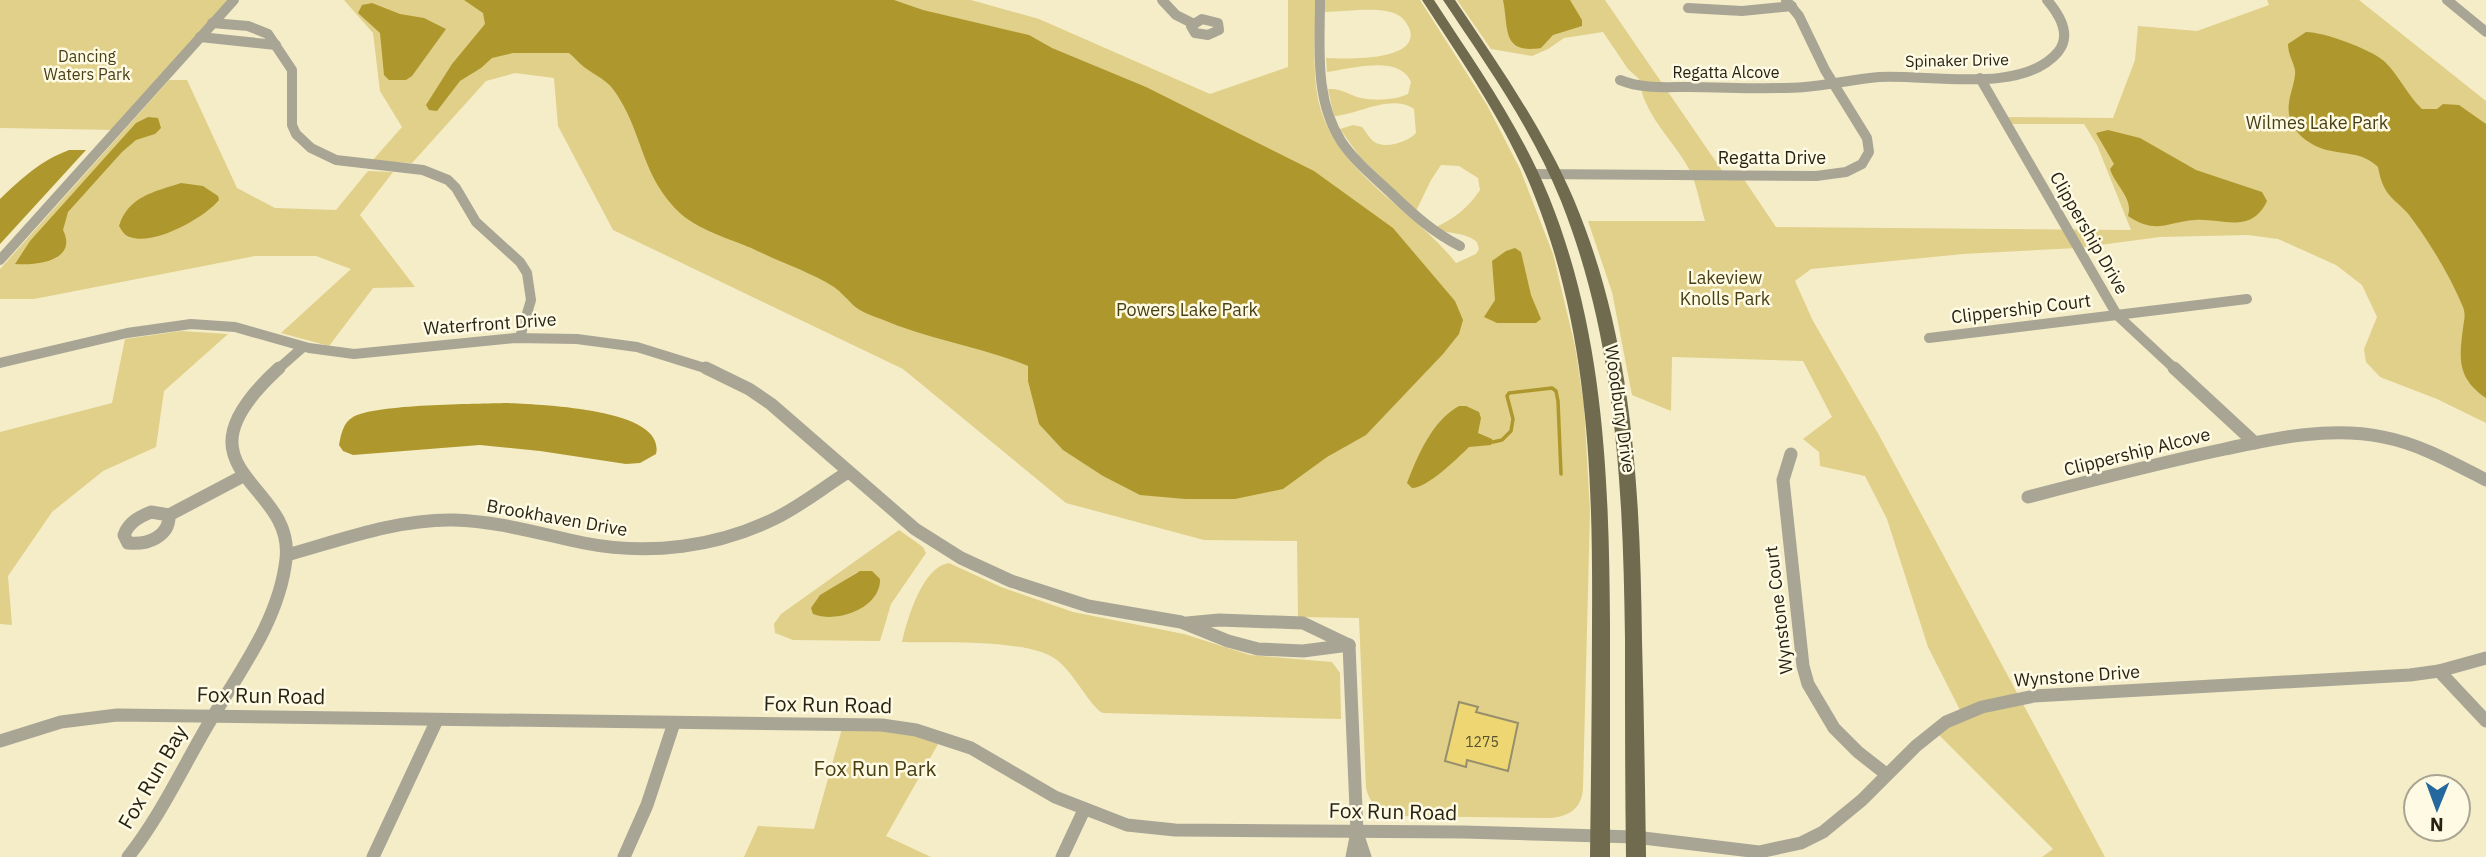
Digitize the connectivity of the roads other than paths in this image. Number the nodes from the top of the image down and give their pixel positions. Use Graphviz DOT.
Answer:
graph roads {
  1 [pos="234,0"];
  2 [pos="1162,0"];
  3 [pos="1320,0"];
  4 [pos="1428,0"];
  5 [pos="1449,0"];
  6 [pos="2047,0"];
  7 [pos="2447,0"];
  8 [pos="1789,3"];
  9 [pos="1688,8"];
  10 [pos="212,23"];
  11 [pos="1192,23"];
  12 [pos="2486,32"];
  13 [pos="200,37"];
  14 [pos="276,45"];
  15 [pos="1980,78"];
  16 [pos="1620,80"];
  17 [pos="1834,84"];
  18 [pos="1532,174"];
  19 [pos="1556,174"];
  20 [pos="1460,246"];
  21 [pos="0,260"];
  22 [pos="2247,299"];
  23 [pos="2116,315"];
  24 [pos="520,337"];
  25 [pos="1929,338"];
  26 [pos="302,348"];
  27 [pos="0,356"];
  28 [pos="19,357"];
  29 [pos="0,363"];
  30 [pos="2255,443"];
  31 [pos="1791,454"];
  32 [pos="848,472"];
  33 [pos="243,476"];
  34 [pos="2486,480"];
  35 [pos="2028,497"];
  36 [pos="169,515"];
  37 [pos="287,555"];
  38 [pos="1186,623"];
  39 [pos="1349,645"];
  40 [pos="2486,658"];
  41 [pos="2439,671"];
  42 [pos="212,717"];
  43 [pos="437,720"];
  44 [pos="2486,721"];
  45 [pos="674,723"];
  46 [pos="0,741"];
  47 [pos="1886,774"];
  48 [pos="1084,810"];
  49 [pos="1357,832"];
  50 [pos="1601,836"];
  51 [pos="1636,847"];
  52 [pos="1799,851"];
  53 [pos="128,857"];
  54 [pos="373,857"];
  55 [pos="624,857"];
  56 [pos="1062,857"];
  57 [pos="1352,857"];
  58 [pos="1365,857"];
  59 [pos="1600,857"];
  1 -- 10 [label="street"];
  2 -- 11 [label="street"];
  3 -- 20 [label="street"];
  4 -- 18 [label="main road, Woodbury Drive"];
  5 -- 19 [label="main road, Woodbury Drive"];
  6 -- 15 [label="street, Spinaker Drive"];
  7 -- 12 [label="street"];
  8 -- 9 [label="street"];
  8 -- 17 [label="street, Regatta Drive"];
  10 -- 13 [label="street"];
  10 -- 14 [label="street"];
  13 -- 14 [label="street"];
  13 -- 21 [label="street"];
  14 -- 24 [label="street"];
  15 -- 17 [label="street, Spinaker Drive"];
  15 -- 23 [label="street, Clippership Drive"];
  16 -- 17 [label="street, Regatta Alcove"];
  17 -- 19 [label="street, Regatta Drive"];
  18 -- 19 [label="street, Regatta Drive"];
  18 -- 50 [label="main road, Woodbury Drive"];
  19 -- 51 [label="main road, Woodbury Drive"];
  22 -- 23 [label="street, Clippership Court"];
  23 -- 25 [label="street, Clippership Court"];
  23 -- 30 [label="street, Clippership Drive"];
  24 -- 26 [label="street, Waterfront Drive"];
  24 -- 32 [label="street, Waterfront Drive"];
  26 -- 28 [label="street, Waterfront Drive"];
  26 -- 33 [label="street"];
  27 -- 28 [label="street, Waterfront Drive"];
  28 -- 29 [label="street, Waterfront Drive"];
  30 -- 34 [label="street, Clippership Alcove"];
  30 -- 35 [label="street, Clippership Alcove"];
  31 -- 47 [label="street, Wynstone Court"];
  32 -- 37 [label="street, Brookhaven Drive"];
  32 -- 38 [label="street, Waterfront Drive"];
  33 -- 36 [label="street"];
  33 -- 37 [label="street"];
  37 -- 42 [label="street, Fox Run Bay"];
  38 -- 39 [label="street, Waterfront Drive"];
  38 -- 39 [label="street, Waterfront Drive"];
  39 -- 49 [label="street"];
  40 -- 41 [label="street, Wynstone Drive"];
  41 -- 44 [label="street"];
  41 -- 47 [label="street, Wynstone Drive"];
  42 -- 43 [label="street, Fox Run Road"];
  42 -- 46 [label="street, Fox Run Road"];
  42 -- 53 [label="street, Fox Run Bay"];
  43 -- 45 [label="street, Fox Run Road"];
  43 -- 54 [label="street"];
  45 -- 48 [label="street, Fox Run Road"];
  45 -- 55 [label="street"];
  47 -- 52 [label="street, Wynstone Drive"];
  48 -- 49 [label="street, Fox Run Road"];
  48 -- 56 [label="street"];
  49 -- 50 [label="street, Fox Run Road"];
  49 -- 57 [label="street"];
  49 -- 58 [label="street"];
  50 -- 51 [label="street, Fox Run Road"];
  50 -- 59 [label="main road, Woodbury Drive"];
  51 -- 52 [label="street, Wynstone Drive"];
}
